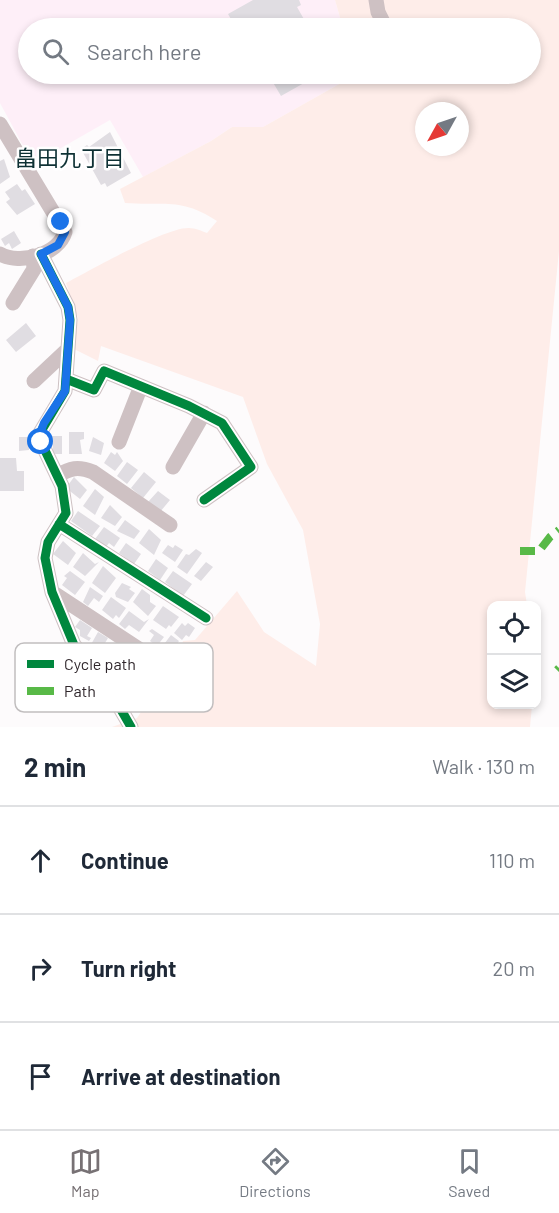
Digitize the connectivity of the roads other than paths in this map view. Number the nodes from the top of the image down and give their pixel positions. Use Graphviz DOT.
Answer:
graph roads {
  1 [pos="376,0"];
  2 [pos="381,18"];
  3 [pos="0,124"];
  4 [pos="0,254"];
  5 [pos="37,255"];
  6 [pos="13,303"];
  7 [pos="66,351"];
  8 [pos="66,379"];
  9 [pos="33,381"];
  10 [pos="141,386"];
  11 [pos="204,413"];
  12 [pos="119,442"];
  13 [pos="173,467"];
  14 [pos="57,476"];
  15 [pos="204,500"];
  16 [pos="59,524"];
  17 [pos="170,525"];
  18 [pos="52,592"];
  19 [pos="206,618"];
  20 [pos="73,643"];
  21 [pos="130,643"];
  22 [pos="122,712"];
  23 [pos="131,727"];
  1 -- 2 [label="street"];
  3 -- 5 [label="street"];
  4 -- 5 [label="street"];
  5 -- 6 [label="street"];
  5 -- 7 [label="street"];
  7 -- 8 [label="street"];
  7 -- 9 [label="street"];
  8 -- 10 [label="street"];
  8 -- 14 [label="street"];
  10 -- 11 [label="street"];
  10 -- 12 [label="street"];
  11 -- 13 [label="street"];
  11 -- 15 [label="street"];
  14 -- 16 [label="street"];
  14 -- 17 [label="street"];
  16 -- 18 [label="street"];
  16 -- 19 [label="street"];
  18 -- 20 [label="street"];
  18 -- 21 [label="street"];
  22 -- 23 [label="street"];
}
